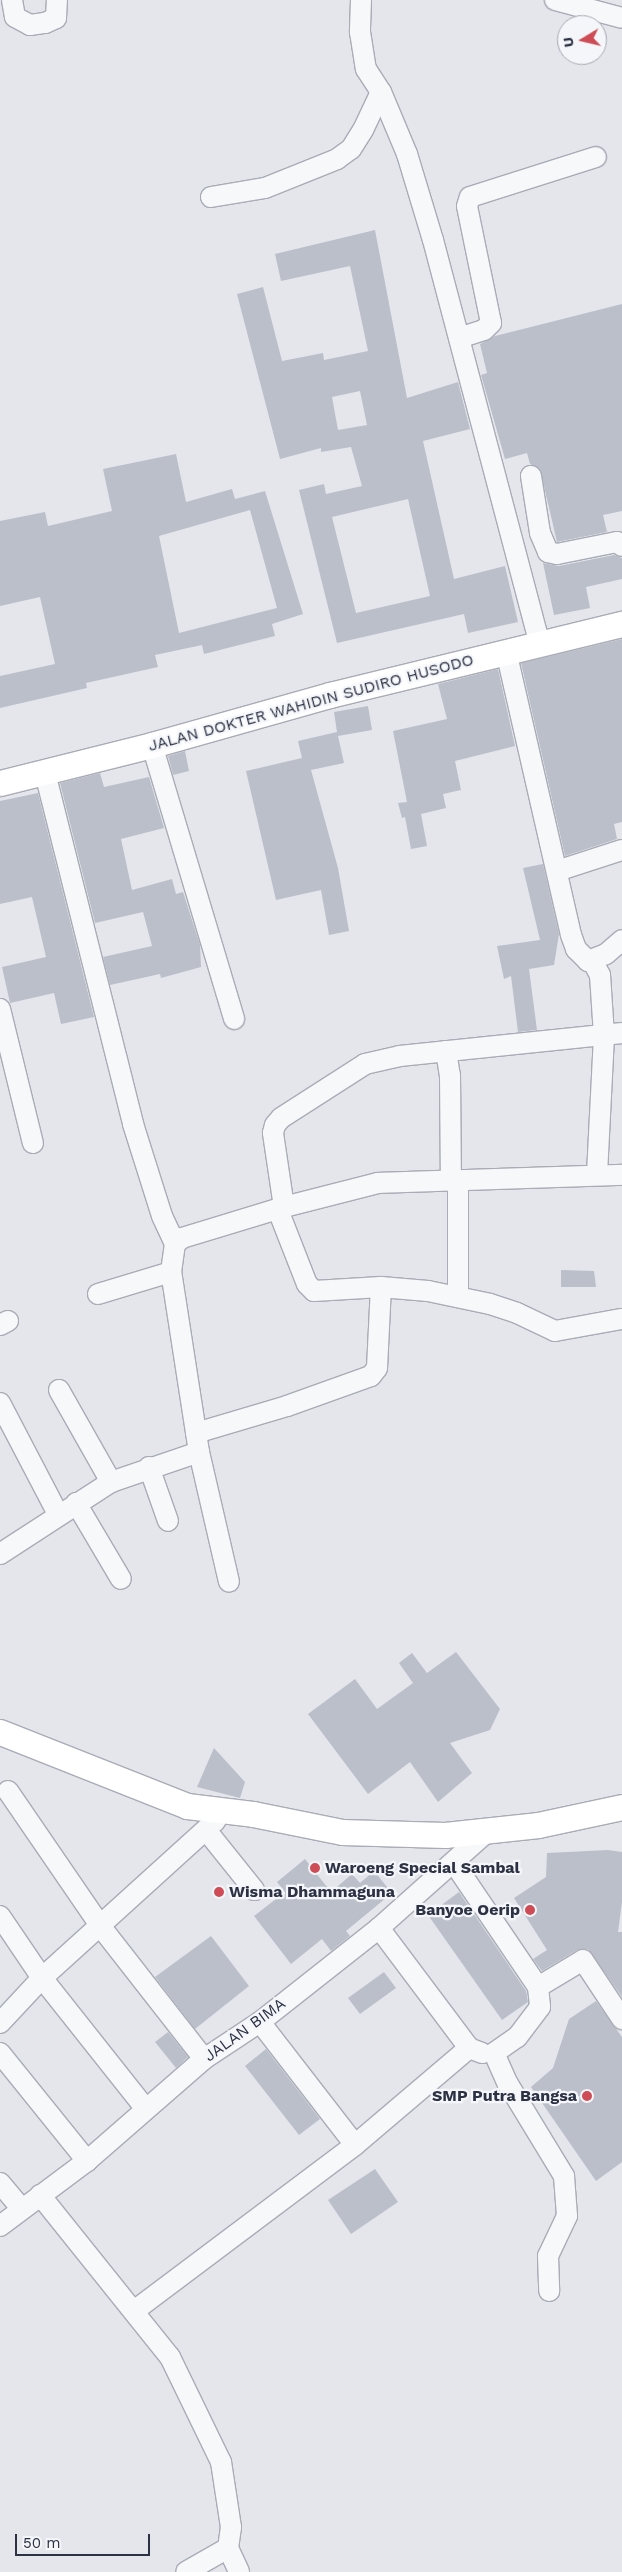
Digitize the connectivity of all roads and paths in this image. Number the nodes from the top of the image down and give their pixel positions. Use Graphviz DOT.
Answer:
graph roads {
  1 [pos="12,0"];
  2 [pos="57,0"];
  3 [pos="361,0"];
  4 [pos="555,0"];
  5 [pos="622,18"];
  6 [pos="381,92"];
  7 [pos="596,157"];
  8 [pos="211,198"];
  9 [pos="459,338"];
  10 [pos="531,476"];
  11 [pos="542,543"];
  12 [pos="622,546"];
  13 [pos="516,551"];
  14 [pos="622,624"];
  15 [pos="539,642"];
  16 [pos="506,651"];
  17 [pos="152,745"];
  18 [pos="45,773"];
  19 [pos="0,783"];
  20 [pos="622,850"];
  21 [pos="557,871"];
  22 [pos="622,940"];
  23 [pos="588,962"];
  24 [pos="0,1010"];
  25 [pos="234,1019"];
  26 [pos="613,1034"];
  27 [pos="446,1051"];
  28 [pos="33,1143"];
  29 [pos="597,1175"];
  30 [pos="622,1175"];
  31 [pos="455,1180"];
  32 [pos="281,1208"];
  33 [pos="175,1244"];
  34 [pos="170,1272"];
  35 [pos="381,1287"];
  36 [pos="98,1294"];
  37 [pos="458,1296"];
  38 [pos="622,1319"];
  39 [pos="59,1390"];
  40 [pos="0,1403"];
  41 [pos="198,1443"];
  42 [pos="149,1467"];
  43 [pos="111,1482"];
  44 [pos="76,1503"];
  45 [pos="58,1514"];
  46 [pos="168,1521"];
  47 [pos="0,1554"];
  48 [pos="120,1579"];
  49 [pos="229,1582"];
  50 [pos="0,1732"];
  51 [pos="8,1791"];
  52 [pos="622,1808"];
  53 [pos="221,1810"];
  54 [pos="206,1830"];
  55 [pos="488,1831"];
  56 [pos="454,1863"];
  57 [pos="254,1890"];
  58 [pos="0,1916"];
  59 [pos="101,1927"];
  60 [pos="378,1928"];
  61 [pos="42,1978"];
  62 [pos="538,1987"];
  63 [pos="622,2019"];
  64 [pos="260,2022"];
  65 [pos="0,2023"];
  66 [pos="469,2048"];
  67 [pos="0,2053"];
  68 [pos="494,2053"];
  69 [pos="204,2059"];
  70 [pos="146,2109"];
  71 [pos="355,2145"];
  72 [pos="87,2161"];
  73 [pos="0,2183"];
  74 [pos="40,2195"];
  75 [pos="21,2208"];
  76 [pos="0,2226"];
  77 [pos="549,2291"];
  78 [pos="134,2311"];
  79 [pos="228,2548"];
  80 [pos="186,2572"];
  81 [pos="240,2572"];
  1 -- 2 [label="street"];
  3 -- 6 [label="street"];
  4 -- 5 [label="street"];
  6 -- 8 [label="street"];
  6 -- 9 [label="street"];
  7 -- 9 [label="street"];
  9 -- 13 [label="street"];
  10 -- 11 [label="street"];
  11 -- 12 [label="street"];
  11 -- 13 [label="street"];
  13 -- 15 [label="street"];
  14 -- 15 [label="main road, JALAN DOKTER WAHIDIN SUDIRO HUSODO"];
  15 -- 16 [label="main road, JALAN DOKTER WAHIDIN SUDIRO HUSODO"];
  16 -- 17 [label="main road, JALAN DOKTER WAHIDIN SUDIRO HUSODO"];
  16 -- 21 [label="street"];
  17 -- 18 [label="main road, JALAN DOKTER WAHIDIN SUDIRO HUSODO"];
  17 -- 25 [label="street"];
  18 -- 19 [label="main road, JALAN DOKTER WAHIDIN SUDIRO HUSODO"];
  18 -- 33 [label="street"];
  20 -- 21 [label="street"];
  21 -- 23 [label="street"];
  22 -- 23 [label="street"];
  23 -- 26 [label="street"];
  24 -- 28 [label="street"];
  26 -- 27 [label="street"];
  26 -- 29 [label="street"];
  27 -- 31 [label="street"];
  27 -- 32 [label="street"];
  29 -- 30 [label="street"];
  29 -- 31 [label="street"];
  31 -- 32 [label="street"];
  31 -- 37 [label="street"];
  32 -- 33 [label="street"];
  32 -- 35 [label="street"];
  33 -- 34 [label="street"];
  34 -- 36 [label="street"];
  34 -- 41 [label="street"];
  35 -- 37 [label="street"];
  35 -- 41 [label="street"];
  37 -- 38 [label="street"];
  39 -- 43 [label="street"];
  40 -- 45 [label="street"];
  41 -- 42 [label="street"];
  41 -- 49 [label="street"];
  42 -- 43 [label="street"];
  42 -- 46 [label="street"];
  43 -- 44 [label="street"];
  44 -- 45 [label="street"];
  44 -- 48 [label="street"];
  45 -- 47 [label="street"];
  50 -- 53 [label="main road"];
  51 -- 59 [label="street"];
  52 -- 55 [label="main road"];
  53 -- 54 [label="street"];
  53 -- 55 [label="main road"];
  54 -- 57 [label="street"];
  54 -- 59 [label="street"];
  55 -- 56 [label="street, JALAN BIMA"];
  56 -- 60 [label="street, JALAN BIMA"];
  56 -- 62 [label="street"];
  58 -- 61 [label="street"];
  59 -- 61 [label="street"];
  59 -- 69 [label="street"];
  60 -- 64 [label="street, JALAN BIMA"];
  60 -- 66 [label="street"];
  61 -- 65 [label="street"];
  61 -- 70 [label="street"];
  62 -- 63 [label="street"];
  62 -- 68 [label="street"];
  64 -- 69 [label="street, JALAN BIMA"];
  64 -- 71 [label="street"];
  66 -- 68 [label="street"];
  66 -- 71 [label="street"];
  67 -- 72 [label="street"];
  68 -- 77 [label="street"];
  69 -- 70 [label="street, JALAN BIMA"];
  70 -- 72 [label="street, JALAN BIMA"];
  71 -- 78 [label="street"];
  72 -- 74 [label="street, JALAN BIMA"];
  73 -- 75 [label="street"];
  74 -- 75 [label="street, JALAN BIMA"];
  74 -- 78 [label="street"];
  75 -- 76 [label="street, JALAN BIMA"];
  78 -- 79 [label="street"];
  79 -- 80 [label="street"];
  79 -- 81 [label="street"];
}
